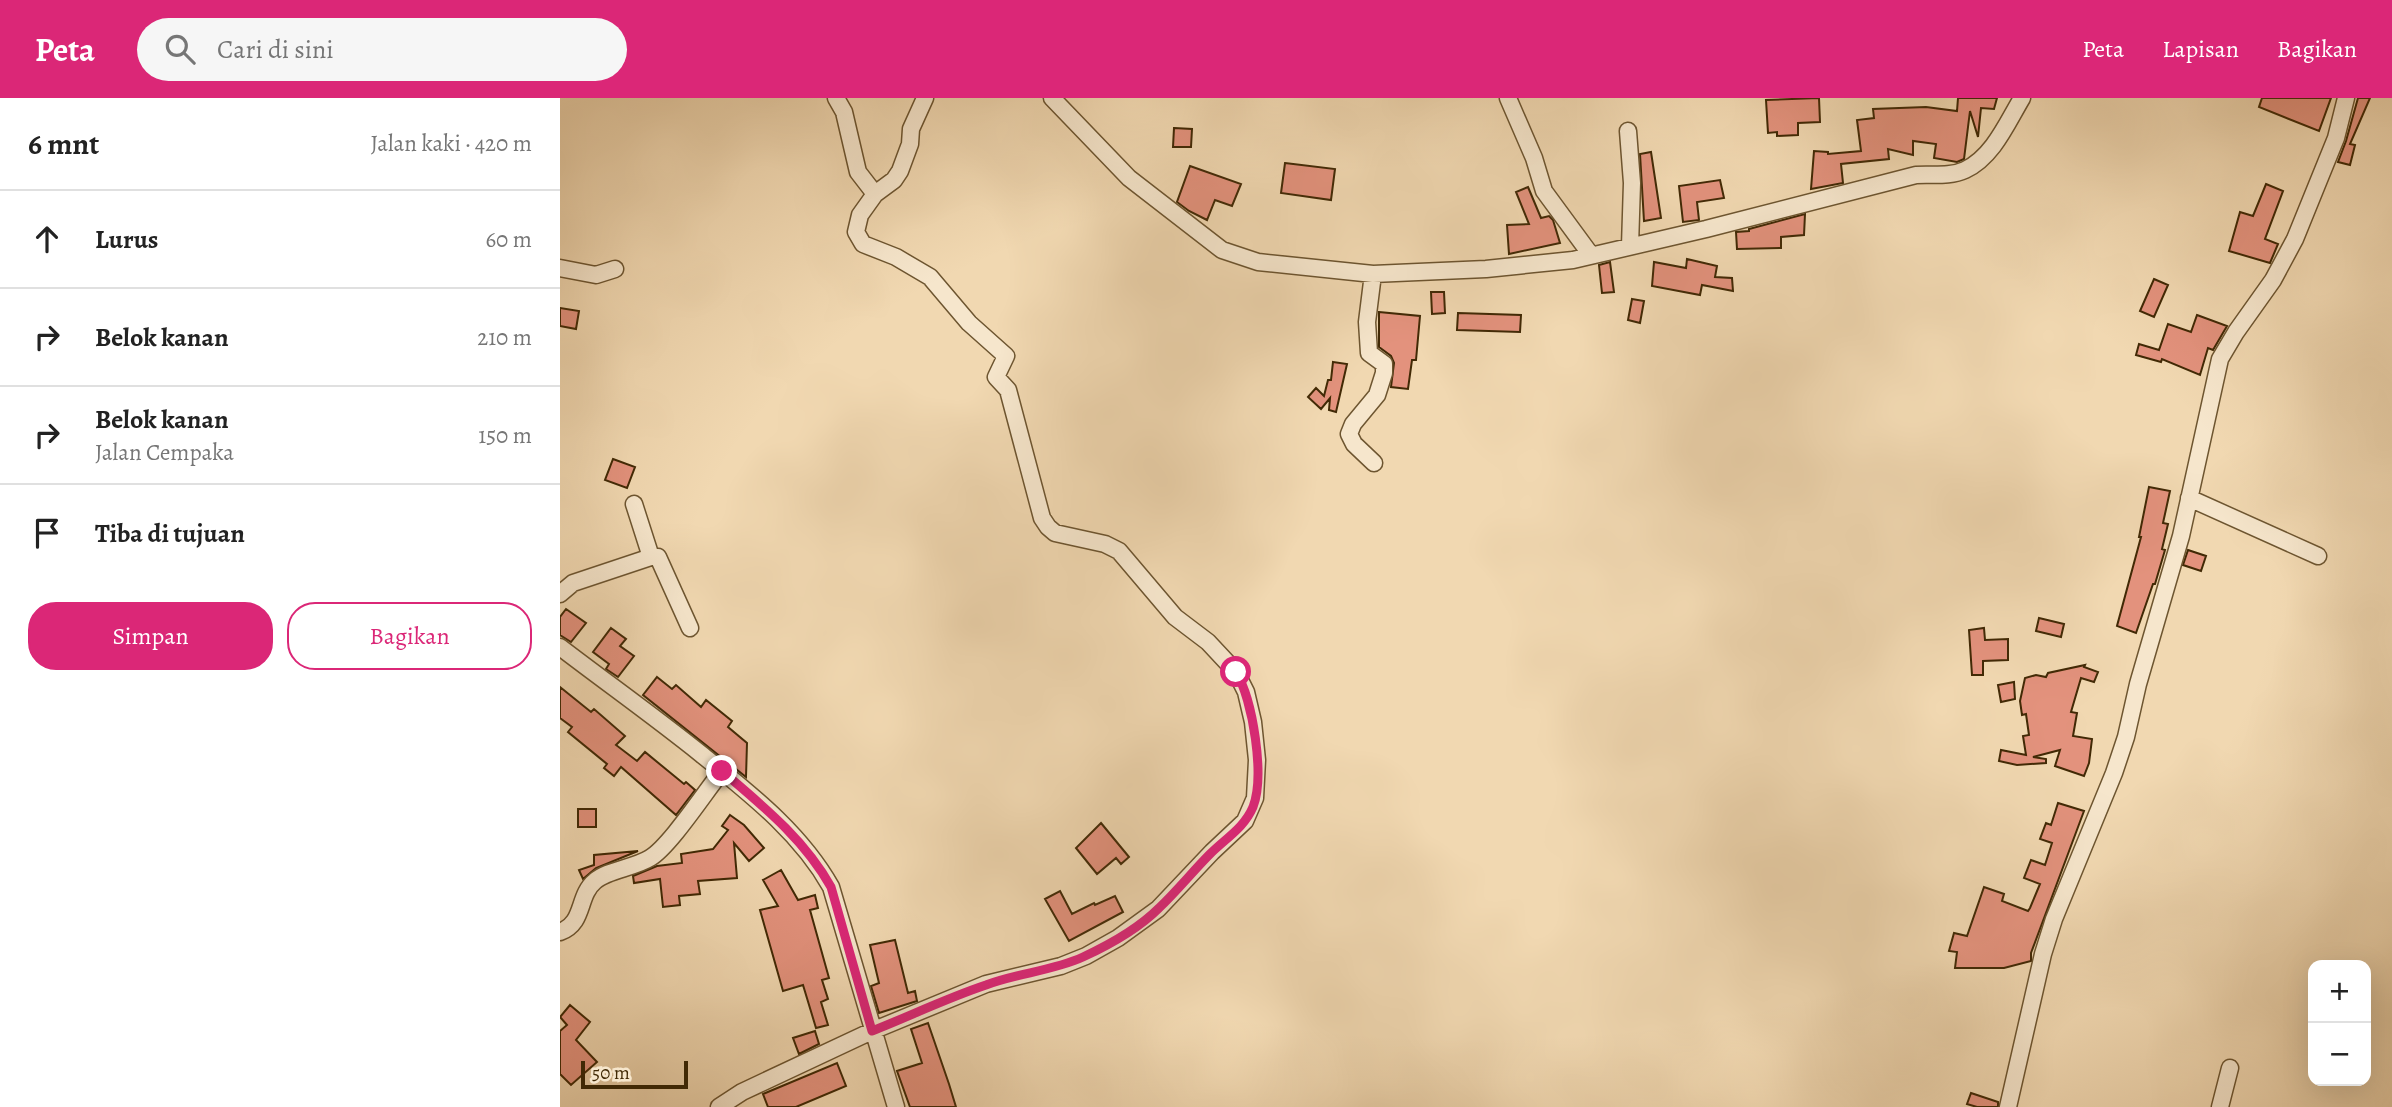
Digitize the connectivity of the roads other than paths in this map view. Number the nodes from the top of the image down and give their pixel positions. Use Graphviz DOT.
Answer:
graph roads {
  1 [pos="836,98"];
  2 [pos="925,98"];
  3 [pos="1052,98"];
  4 [pos="1508,98"];
  5 [pos="2022,98"];
  6 [pos="2346,98"];
  7 [pos="1628,131"];
  8 [pos="875,194"];
  9 [pos="1630,246"];
  10 [pos="1591,255"];
  11 [pos="560,268"];
  12 [pos="615,268"];
  13 [pos="1373,274"];
  14 [pos="1374,463"];
  15 [pos="2189,498"];
  16 [pos="634,504"];
  17 [pos="2318,556"];
  18 [pos="651,557"];
  19 [pos="560,594"];
  20 [pos="690,628"];
  21 [pos="560,648"];
  22 [pos="722,771"];
  23 [pos="560,932"];
  24 [pos="870,1022"];
  25 [pos="2230,1068"];
  26 [pos="719,1107"];
  27 [pos="896,1107"];
  28 [pos="2008,1107"];
  29 [pos="2220,1107"];
  1 -- 8 [label="street"];
  2 -- 8 [label="street"];
  3 -- 13 [label="street"];
  4 -- 10 [label="street"];
  5 -- 9 [label="street"];
  6 -- 15 [label="street"];
  7 -- 9 [label="street"];
  8 -- 24 [label="street"];
  9 -- 10 [label="street"];
  10 -- 13 [label="street"];
  11 -- 12 [label="street"];
  13 -- 14 [label="street"];
  15 -- 17 [label="street"];
  15 -- 28 [label="street"];
  16 -- 18 [label="street"];
  18 -- 19 [label="street"];
  18 -- 20 [label="street"];
  21 -- 22 [label="street"];
  22 -- 23 [label="street"];
  22 -- 24 [label="street"];
  24 -- 26 [label="street"];
  24 -- 27 [label="street"];
  25 -- 29 [label="street"];
}
